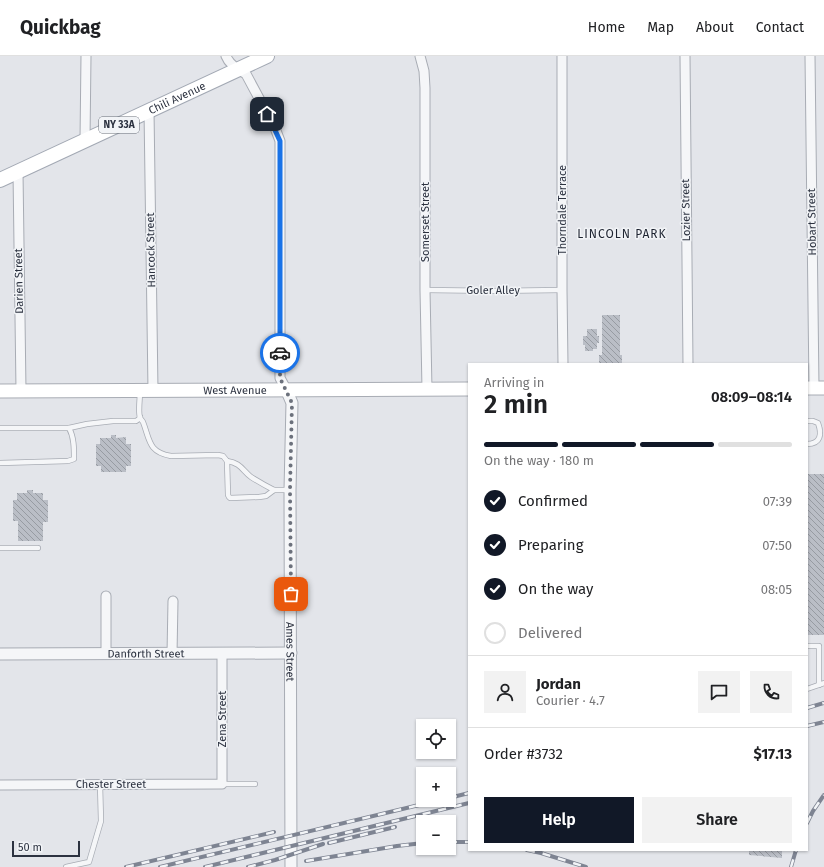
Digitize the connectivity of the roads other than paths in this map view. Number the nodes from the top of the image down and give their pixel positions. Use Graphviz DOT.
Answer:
graph roads {
  1 [pos="86,56"];
  2 [pos="226,56"];
  3 [pos="267,56"];
  4 [pos="420,56"];
  5 [pos="562,56"];
  6 [pos="684,56"];
  7 [pos="810,56"];
  8 [pos="238,70"];
  9 [pos="149,110"];
  10 [pos="86,140"];
  11 [pos="18,172"];
  12 [pos="0,180"];
  13 [pos="425,290"];
  14 [pos="562,290"];
  15 [pos="563,363"];
  16 [pos="688,363"];
  17 [pos="815,388"];
  18 [pos="286,389"];
  19 [pos="427,389"];
  20 [pos="468,389"];
  21 [pos="20,390"];
  22 [pos="146,390"];
  23 [pos="0,391"];
  24 [pos="140,417"];
  25 [pos="808,421"];
  26 [pos="0,428"];
  27 [pos="69,428"];
  28 [pos="808,444"];
  29 [pos="227,461"];
  30 [pos="0,463"];
  31 [pos="274,490"];
  32 [pos="290,490"];
  33 [pos="0,548"];
  34 [pos="38,548"];
  35 [pos="106,596"];
  36 [pos="173,601"];
  37 [pos="808,646"];
  38 [pos="291,653"];
  39 [pos="0,654"];
  40 [pos="106,654"];
  41 [pos="172,654"];
  42 [pos="222,654"];
  43 [pos="821,684"];
  44 [pos="808,689"];
  45 [pos="100,784"];
  46 [pos="222,784"];
  47 [pos="255,784"];
  48 [pos="0,785"];
  49 [pos="66,867"];
  50 [pos="291,867"];
  1 -- 10 [label="street"];
  2 -- 8 [label="street"];
  3 -- 8 [label="main road, Chili Avenue / NY 33A"];
  4 -- 13 [label="street, Somerset Street"];
  5 -- 14 [label="street, Thorndale Terrace"];
  6 -- 16 [label="street, Lozier Street"];
  7 -- 17 [label="street, Hobart Street"];
  8 -- 9 [label="main road, Chili Avenue / NY 33A"];
  8 -- 18 [label="street"];
  9 -- 10 [label="main road, Chili Avenue / NY 33A"];
  9 -- 22 [label="street, Hancock Street"];
  10 -- 11 [label="main road, Chili Avenue / NY 33A"];
  11 -- 12 [label="main road, Chili Avenue / NY 33A"];
  11 -- 21 [label="street, Darien Street"];
  13 -- 14 [label="lane, Goler Alley"];
  13 -- 19 [label="street, Somerset Street"];
  14 -- 15 [label="street, Thorndale Terrace"];
  18 -- 19 [label="main road, West Avenue"];
  18 -- 22 [label="main road, West Avenue"];
  18 -- 32 [label="street, Ames Street"];
  19 -- 20 [label="main road, West Avenue"];
  21 -- 22 [label="main road, West Avenue"];
  21 -- 23 [label="main road, West Avenue"];
  22 -- 24 [label="lane"];
  24 -- 27 [label="lane"];
  24 -- 29 [label="lane"];
  25 -- 28 [label="lane"];
  26 -- 27 [label="lane"];
  27 -- 30 [label="lane"];
  29 -- 31 [label="lane"];
  29 -- 31 [label="lane"];
  31 -- 32 [label="lane"];
  32 -- 38 [label="street, Ames Street"];
  33 -- 34 [label="lane"];
  35 -- 40 [label="street"];
  36 -- 41 [label="street"];
  37 -- 43 [label="lane"];
  38 -- 42 [label="street, Danforth Street"];
  38 -- 50 [label="street, Ames Street"];
  39 -- 40 [label="street, Danforth Street"];
  40 -- 41 [label="street, Danforth Street"];
  41 -- 42 [label="street, Danforth Street"];
  42 -- 46 [label="street, Zena Street"];
  43 -- 44 [label="lane"];
  45 -- 46 [label="street, Chester Street"];
  45 -- 48 [label="street, Chester Street"];
  45 -- 49 [label="lane"];
  46 -- 47 [label="lane"];
}
